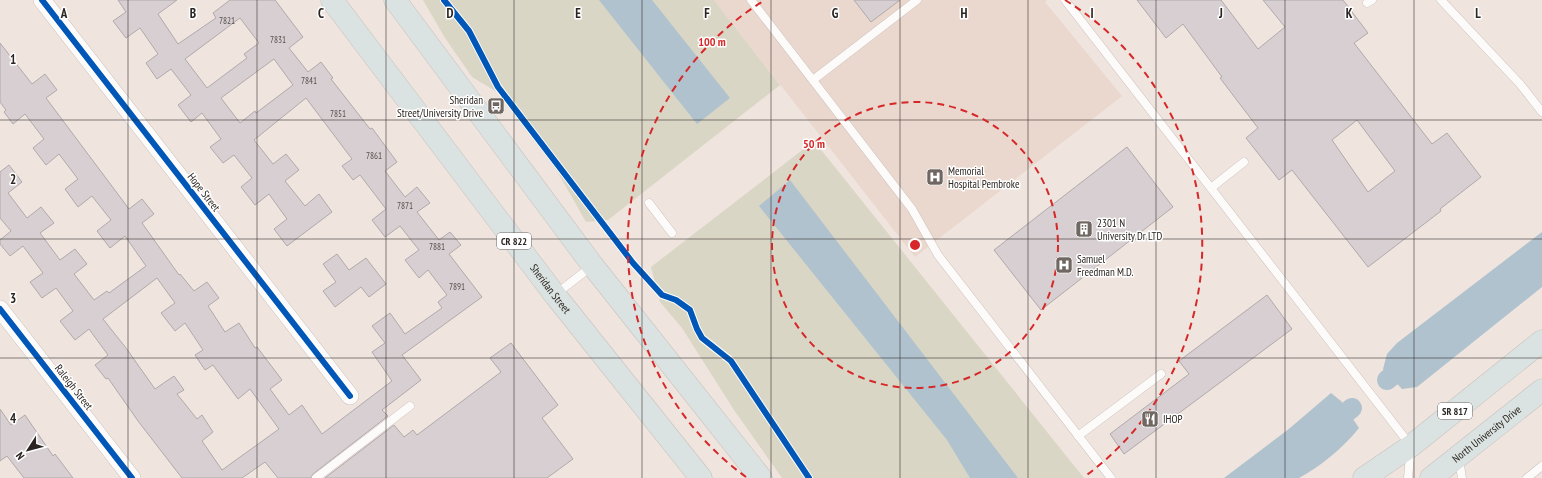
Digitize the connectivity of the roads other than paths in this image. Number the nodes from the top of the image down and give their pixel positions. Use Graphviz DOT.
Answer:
graph roads {
  1 [pos="42,0"];
  2 [pos="332,0"];
  3 [pos="395,0"];
  4 [pos="751,0"];
  5 [pos="917,0"];
  6 [pos="1441,0"];
  7 [pos="1069,1"];
  8 [pos="813,80"];
  9 [pos="1542,112"];
  10 [pos="1244,162"];
  11 [pos="1211,188"];
  12 [pos="649,203"];
  13 [pos="672,233"];
  14 [pos="593,266"];
  15 [pos="555,295"];
  16 [pos="0,309"];
  17 [pos="1542,340"];
  18 [pos="1161,374"];
  19 [pos="1542,390"];
  20 [pos="350,396"];
  21 [pos="410,406"];
  22 [pos="1078,436"];
  23 [pos="1411,446"];
  24 [pos="1459,456"];
  25 [pos="1542,466"];
  26 [pos="132,478"];
  27 [pos="316,478"];
  28 [pos="701,478"];
  29 [pos="761,478"];
  30 [pos="1111,478"];
  31 [pos="1364,478"];
  32 [pos="1408,478"];
  33 [pos="1431,478"];
  34 [pos="1462,478"];
  35 [pos="1527,478"];
  1 -- 20 [label="street, Hope Street"];
  2 -- 15 [label="main road, Sheridan Street / CR 822"];
  3 -- 14 [label="main road"];
  4 -- 8 [label="lane"];
  5 -- 8 [label="lane"];
  6 -- 9 [label="lane"];
  7 -- 11 [label="lane"];
  8 -- 22 [label="lane"];
  10 -- 11 [label="lane"];
  11 -- 23 [label="lane"];
  12 -- 13 [label="lane"];
  14 -- 15 [label="lane"];
  14 -- 29 [label="main road"];
  15 -- 28 [label="main road, Sheridan Street / CR 822"];
  16 -- 26 [label="street, Raleigh Street"];
  17 -- 23 [label="main road, SR 817"];
  18 -- 22 [label="lane"];
  19 -- 24 [label="main road, North University Drive"];
  21 -- 27 [label="lane"];
  22 -- 30 [label="lane"];
  23 -- 31 [label="main road, SR 817"];
  23 -- 32 [label="lane"];
  24 -- 33 [label="main road, North University Drive"];
  24 -- 34 [label="lane"];
  25 -- 35 [label="lane"];
}
